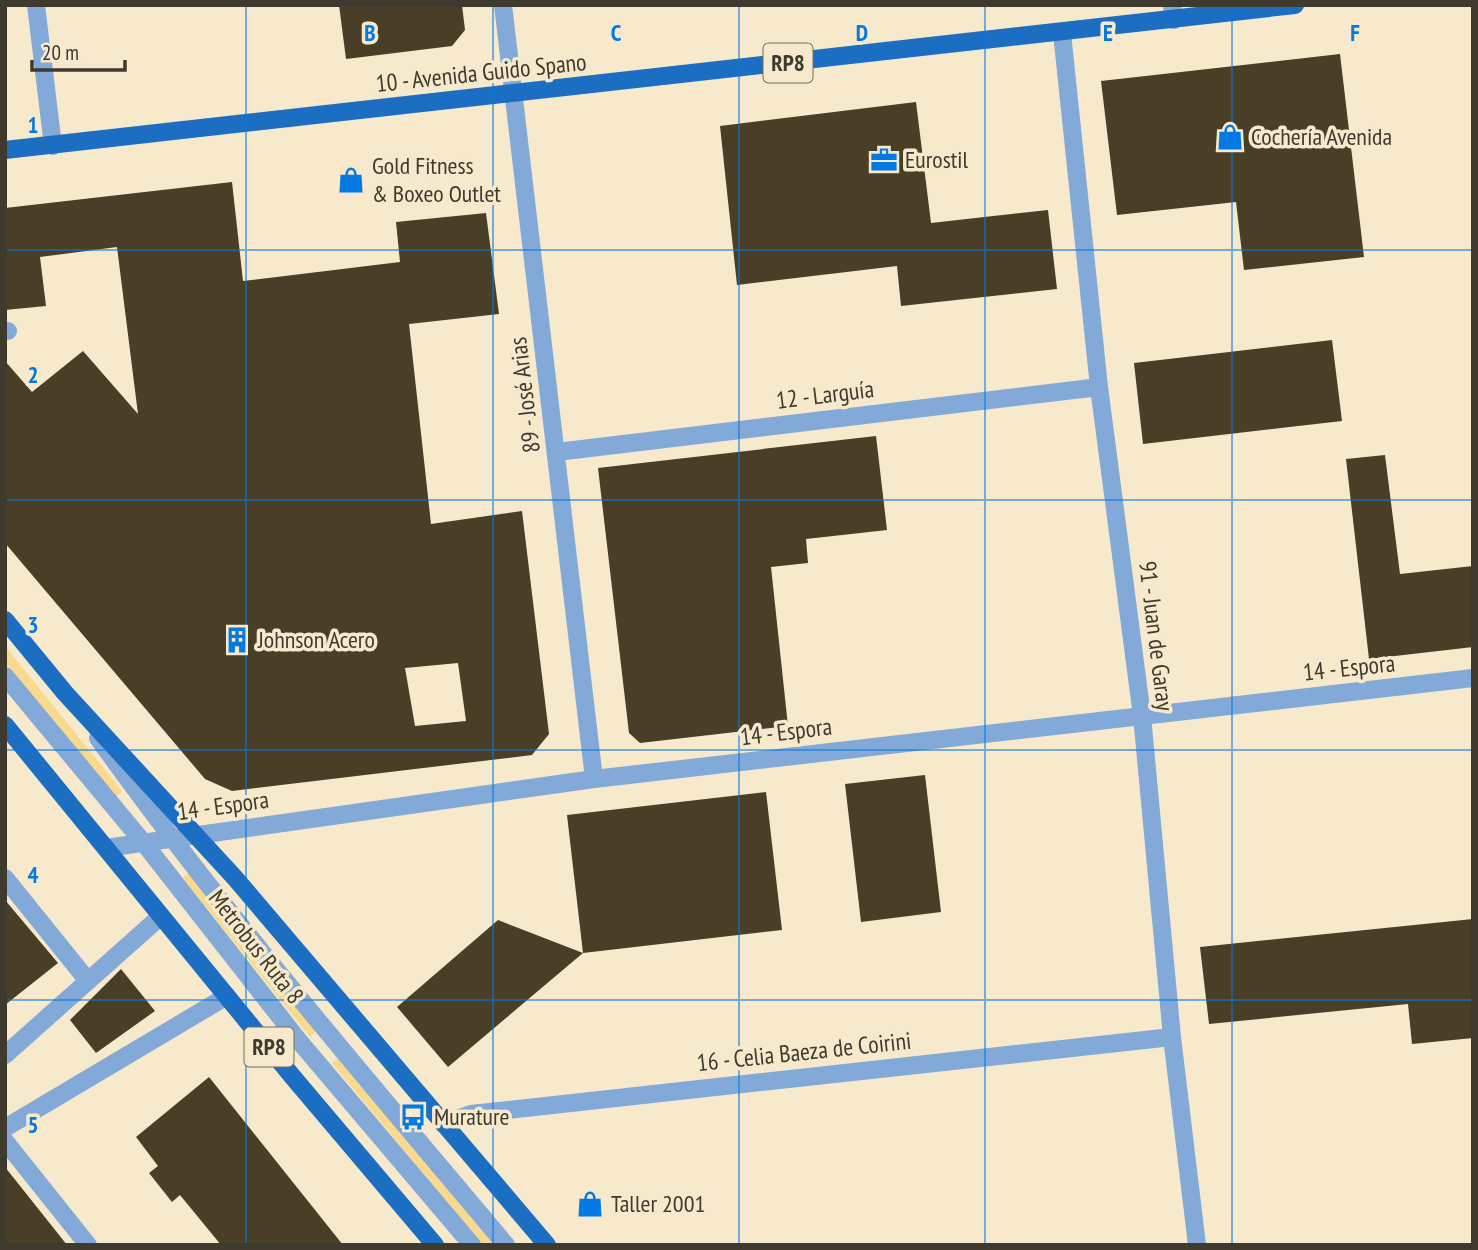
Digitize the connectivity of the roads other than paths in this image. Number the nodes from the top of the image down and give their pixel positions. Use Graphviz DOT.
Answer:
graph roads {
  1 [pos="36,5"];
  2 [pos="503,5"];
  3 [pos="1296,5"];
  4 [pos="1173,13"];
  5 [pos="1062,33"];
  6 [pos="514,94"];
  7 [pos="53,146"];
  8 [pos="5,150"];
  9 [pos="1099,387"];
  10 [pos="557,452"];
  11 [pos="5,620"];
  12 [pos="5,676"];
  13 [pos="1473,678"];
  14 [pos="65,693"];
  15 [pos="1142,716"];
  16 [pos="5,725"];
  17 [pos="594,779"];
  18 [pos="196,833"];
  19 [pos="170,838"];
  20 [pos="143,842"];
  21 [pos="106,848"];
  22 [pos="5,878"];
  23 [pos="161,916"];
  24 [pos="88,981"];
  25 [pos="227,996"];
  26 [pos="1172,1037"];
  27 [pos="5,1055"];
  28 [pos="443,1124"];
  29 [pos="5,1128"];
  30 [pos="5,1141"];
  31 [pos="88,1245"];
  32 [pos="435,1245"];
  33 [pos="472,1245"];
  34 [pos="506,1245"];
  35 [pos="547,1245"];
  36 [pos="1198,1245"];
  1 -- 7 [label="street"];
  2 -- 6 [label="street, 89 - José Arias"];
  3 -- 4 [label="main road, 10 - Avenida Guido Spano / RP8"];
  4 -- 5 [label="main road, 10 - Avenida Guido Spano / RP8"];
  5 -- 6 [label="main road, 10 - Avenida Guido Spano / RP8"];
  5 -- 9 [label="street, 91 - Juan de Garay"];
  6 -- 7 [label="main road, 10 - Avenida Guido Spano / RP8"];
  6 -- 10 [label="street, 89 - José Arias"];
  7 -- 8 [label="main road, 10 - Avenida Guido Spano / RP8"];
  9 -- 10 [label="street, 12 - Larguía"];
  9 -- 15 [label="street, 91 - Juan de Garay"];
  10 -- 17 [label="street, 89 - José Arias"];
  11 -- 14 [label="main road"];
  12 -- 20 [label="street, Metrobus Ruta 8"];
  13 -- 15 [label="street, 14 - Espora"];
  14 -- 18 [label="main road"];
  14 -- 19 [label="street, Metrobus Ruta 8"];
  15 -- 17 [label="street, 14 - Espora"];
  15 -- 26 [label="street, 91 - Juan de Garay"];
  16 -- 21 [label="main road, RP8"];
  17 -- 18 [label="street, 14 - Espora"];
  18 -- 19 [label="street, 14 - Espora"];
  18 -- 28 [label="main road"];
  19 -- 20 [label="street, 14 - Espora"];
  19 -- 34 [label="street, Metrobus Ruta 8"];
  20 -- 21 [label="street, 14 - Espora"];
  20 -- 33 [label="street, Metrobus Ruta 8"];
  21 -- 23 [label="main road, RP8"];
  22 -- 24 [label="street"];
  23 -- 24 [label="street"];
  23 -- 25 [label="main road, RP8"];
  24 -- 27 [label="street"];
  25 -- 29 [label="street"];
  25 -- 32 [label="main road, RP8"];
  26 -- 28 [label="street, 16 - Celia Baeza de Coirini"];
  26 -- 36 [label="street, 91 - Juan de Garay"];
  28 -- 35 [label="main road"];
  30 -- 31 [label="street"];
}
